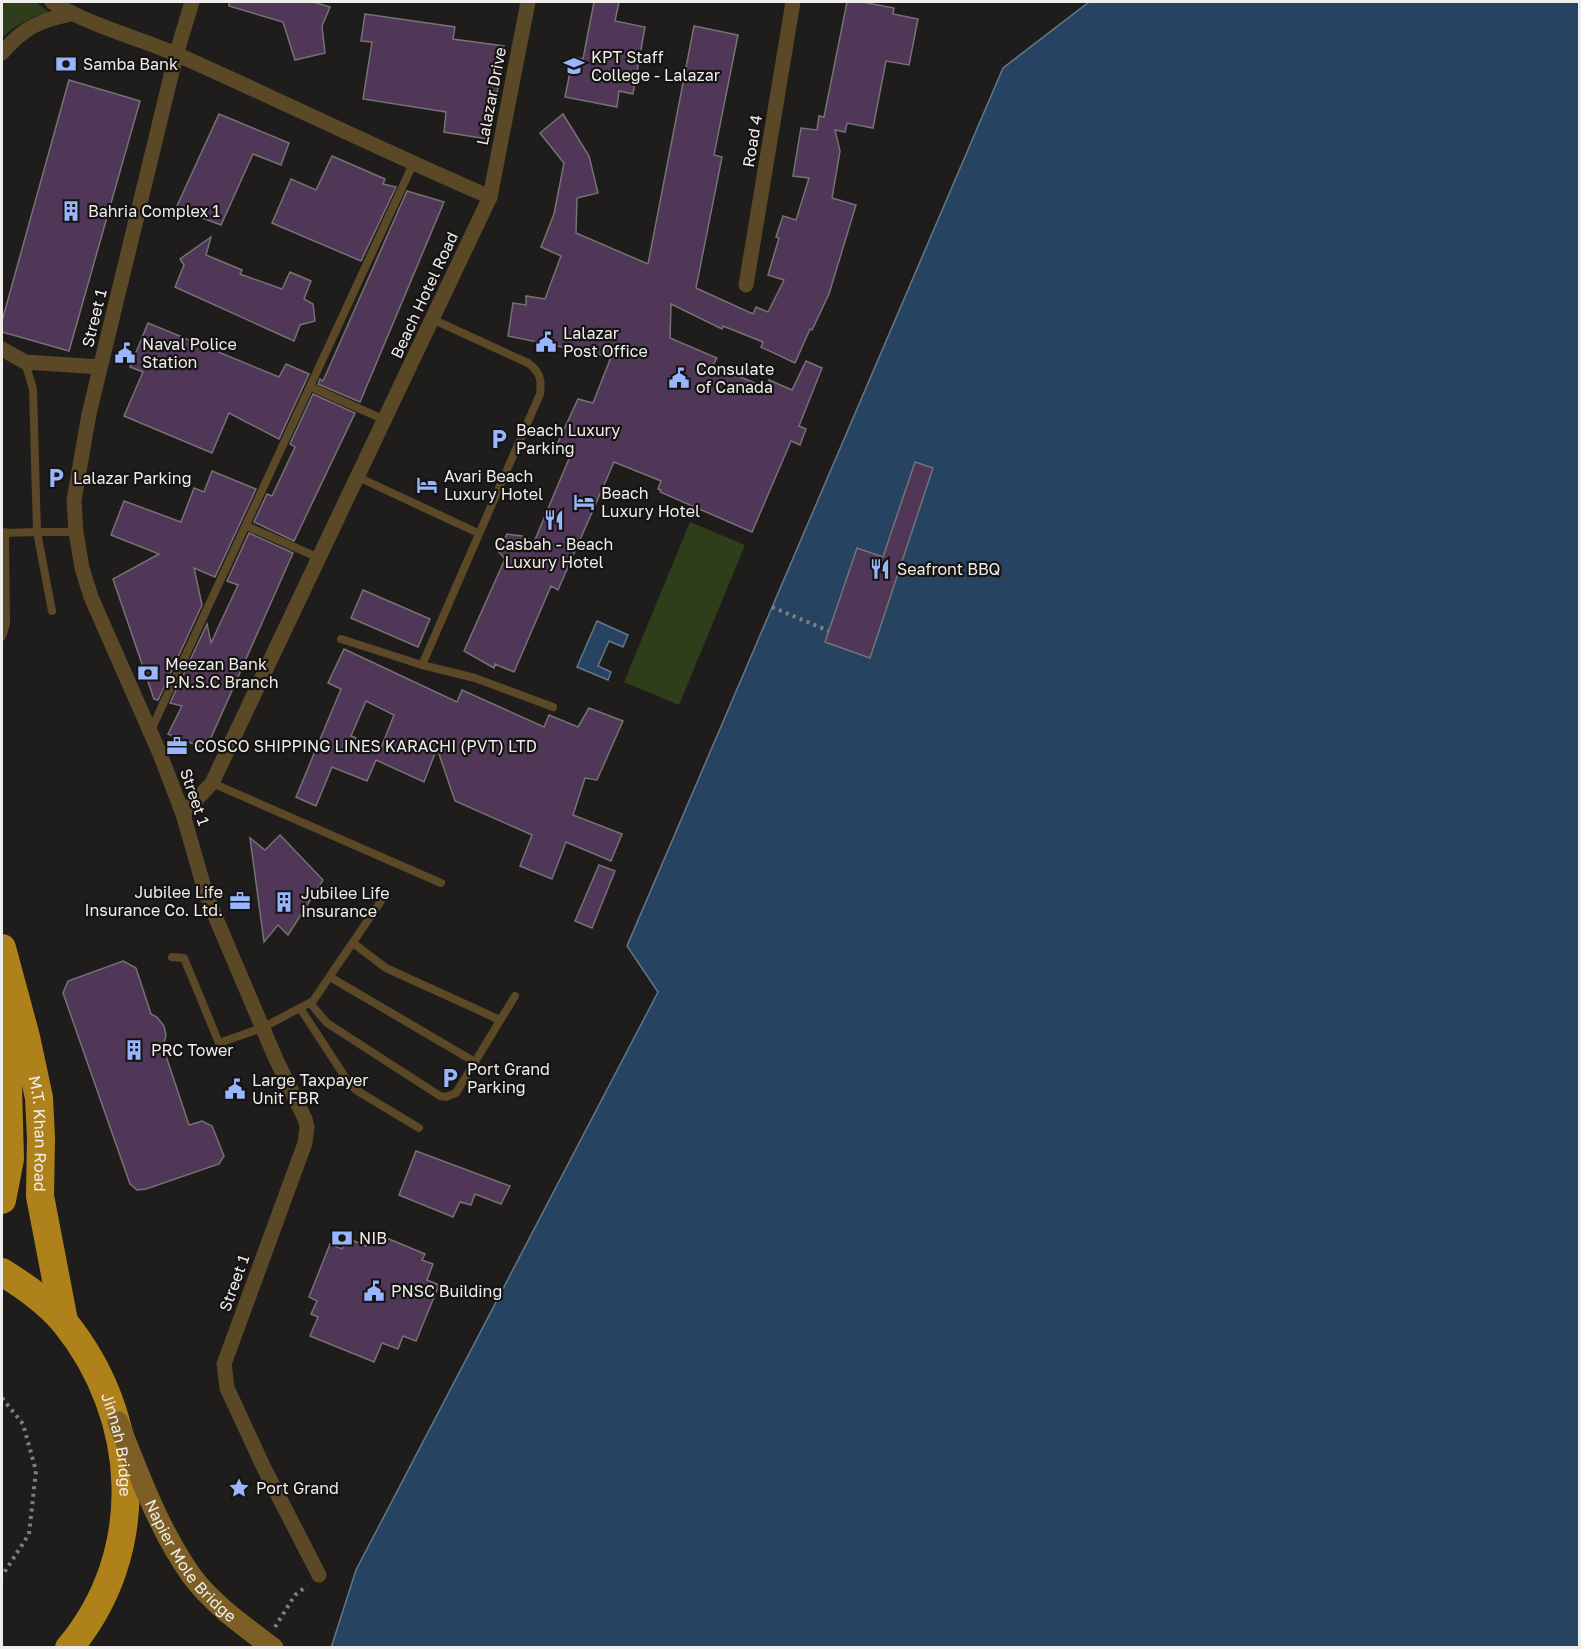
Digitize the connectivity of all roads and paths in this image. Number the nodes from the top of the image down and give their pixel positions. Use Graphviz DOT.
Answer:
graph roads {
  1 [pos="52,2"];
  2 [pos="192,2"];
  3 [pos="528,2"];
  4 [pos="793,2"];
  5 [pos="71,14"];
  6 [pos="2,53"];
  7 [pos="177,55"];
  8 [pos="413,164"];
  9 [pos="490,197"];
  10 [pos="746,285"];
  11 [pos="432,320"];
  12 [pos="2,349"];
  13 [pos="25,362"];
  14 [pos="100,367"];
  15 [pos="311,387"];
  16 [pos="385,420"];
  17 [pos="358,477"];
  18 [pos="247,526"];
  19 [pos="37,531"];
  20 [pos="3,532"];
  21 [pos="76,532"];
  22 [pos="478,533"];
  23 [pos="320,558"];
  24 [pos="772,607"];
  25 [pos="52,611"];
  26 [pos="829,631"];
  27 [pos="2,637"];
  28 [pos="341,639"];
  29 [pos="422,665"];
  30 [pos="553,707"];
  31 [pos="150,732"];
  32 [pos="213,783"];
  33 [pos="183,814"];
  34 [pos="441,883"];
  35 [pos="381,901"];
  36 [pos="353,943"];
  37 [pos="2,948"];
  38 [pos="172,957"];
  39 [pos="330,977"];
  40 [pos="515,996"];
  41 [pos="310,1003"];
  42 [pos="300,1008"];
  43 [pos="2,1018"];
  44 [pos="501,1020"];
  45 [pos="262,1028"];
  46 [pos="475,1062"];
  47 [pos="420,1128"];
  48 [pos="2,1200"];
  49 [pos="2,1272"];
  50 [pos="64,1322"];
  51 [pos="2,1398"];
  52 [pos="118,1422"];
  53 [pos="319,1575"];
  54 [pos="2,1576"];
  55 [pos="273,1639"];
  56 [pos="69,1647"];
  1 -- 5 [label="street"];
  2 -- 7 [label="street, Street 1"];
  3 -- 9 [label="street, Lalazar Drive"];
  4 -- 10 [label="street, Road 4"];
  5 -- 6 [label="street"];
  5 -- 7 [label="street"];
  7 -- 8 [label="street"];
  7 -- 14 [label="street, Street 1"];
  8 -- 9 [label="street"];
  8 -- 15 [label="lane"];
  9 -- 11 [label="street, Beach Hotel Road"];
  11 -- 16 [label="street, Beach Hotel Road"];
  11 -- 22 [label="lane"];
  12 -- 13 [label="street"];
  13 -- 14 [label="street"];
  13 -- 19 [label="lane"];
  14 -- 21 [label="street, Street 1"];
  15 -- 16 [label="lane"];
  15 -- 18 [label="lane"];
  16 -- 17 [label="street, Beach Hotel Road"];
  17 -- 22 [label="lane"];
  17 -- 23 [label="street, Beach Hotel Road"];
  18 -- 23 [label="lane"];
  18 -- 31 [label="lane"];
  19 -- 20 [label="lane"];
  19 -- 21 [label="lane"];
  19 -- 25 [label="lane"];
  20 -- 27 [label="lane"];
  21 -- 31 [label="street, Street 1"];
  22 -- 29 [label="lane"];
  23 -- 32 [label="street, Beach Hotel Road"];
  24 -- 26 [label="path"];
  28 -- 29 [label="lane"];
  29 -- 30 [label="lane"];
  31 -- 33 [label="street, Street 1"];
  32 -- 33 [label="street, Beach Hotel Road"];
  32 -- 34 [label="lane"];
  33 -- 45 [label="street, Street 1"];
  35 -- 36 [label="lane"];
  36 -- 39 [label="lane"];
  36 -- 44 [label="lane"];
  37 -- 50 [label="highway, M.T. Khan Road"];
  38 -- 45 [label="lane"];
  39 -- 41 [label="lane"];
  39 -- 46 [label="lane"];
  40 -- 44 [label="lane"];
  41 -- 42 [label="lane"];
  41 -- 46 [label="lane"];
  42 -- 45 [label="lane"];
  42 -- 47 [label="lane"];
  43 -- 48 [label="highway"];
  44 -- 46 [label="lane"];
  45 -- 53 [label="street, Street 1"];
  49 -- 50 [label="highway, Jinnah Bridge"];
  50 -- 52 [label="highway, Jinnah Bridge"];
  51 -- 54 [label="path"];
  52 -- 55 [label="main road, Napier Mole Bridge, bridge"];
  52 -- 56 [label="highway, Jinnah Bridge, bridge"];
  53 -- 55 [label="path"];
}
